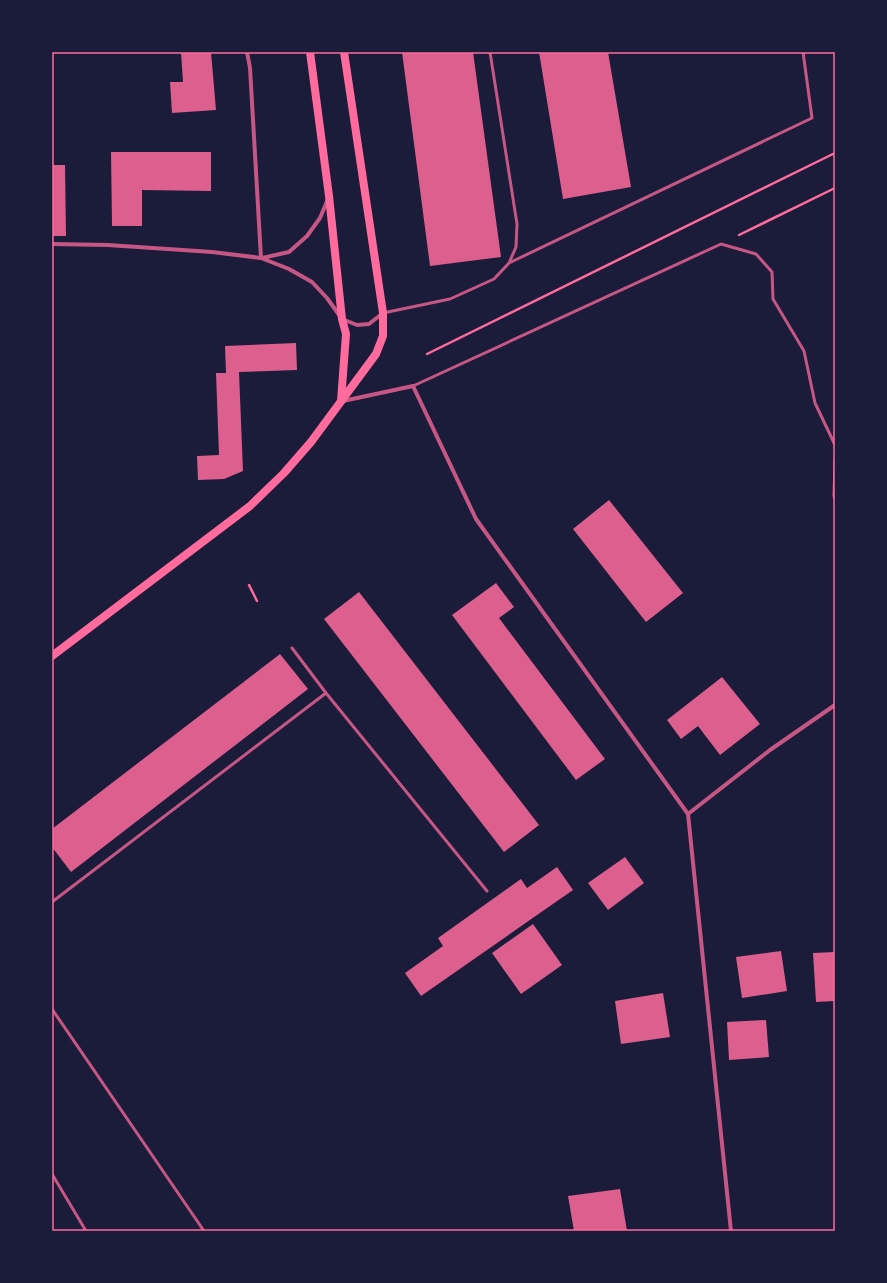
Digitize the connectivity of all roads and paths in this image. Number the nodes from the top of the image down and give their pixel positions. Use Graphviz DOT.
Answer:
graph roads {
  1 [pos="247,52"];
  2 [pos="310,52"];
  3 [pos="344,52"];
  4 [pos="490,52"];
  5 [pos="803,52"];
  6 [pos="835,152"];
  7 [pos="835,188"];
  8 [pos="329,196"];
  9 [pos="52,244"];
  10 [pos="721,244"];
  11 [pos="261,258"];
  12 [pos="509,263"];
  13 [pos="383,313"];
  14 [pos="342,319"];
  15 [pos="427,354"];
  16 [pos="412,386"];
  17 [pos="341,401"];
  18 [pos="835,445"];
  19 [pos="835,460"];
  20 [pos="835,499"];
  21 [pos="249,586"];
  22 [pos="257,601"];
  23 [pos="292,648"];
  24 [pos="52,656"];
  25 [pos="326,693"];
  26 [pos="835,705"];
  27 [pos="688,814"];
  28 [pos="487,891"];
  29 [pos="52,902"];
  30 [pos="52,1009"];
  31 [pos="52,1174"];
  32 [pos="86,1231"];
  33 [pos="204,1231"];
  34 [pos="731,1231"];
  1 -- 11 [label="street"];
  2 -- 8 [label="main road"];
  3 -- 13 [label="main road"];
  4 -- 12 [label="lane"];
  5 -- 12 [label="lane"];
  6 -- 15 [label="path"];
  7 -- 10 [label="path"];
  8 -- 11 [label="street"];
  8 -- 14 [label="main road"];
  9 -- 11 [label="street"];
  10 -- 16 [label="lane"];
  10 -- 18 [label="lane"];
  11 -- 14 [label="street"];
  12 -- 13 [label="lane"];
  13 -- 14 [label="street"];
  13 -- 17 [label="main road"];
  14 -- 17 [label="main road"];
  16 -- 17 [label="street"];
  16 -- 27 [label="street"];
  17 -- 24 [label="main road"];
  19 -- 20 [label="lane"];
  21 -- 22 [label="path"];
  23 -- 25 [label="lane"];
  25 -- 28 [label="lane"];
  25 -- 29 [label="lane"];
  26 -- 27 [label="street"];
  27 -- 34 [label="street"];
  30 -- 33 [label="lane"];
  31 -- 32 [label="lane"];
}
